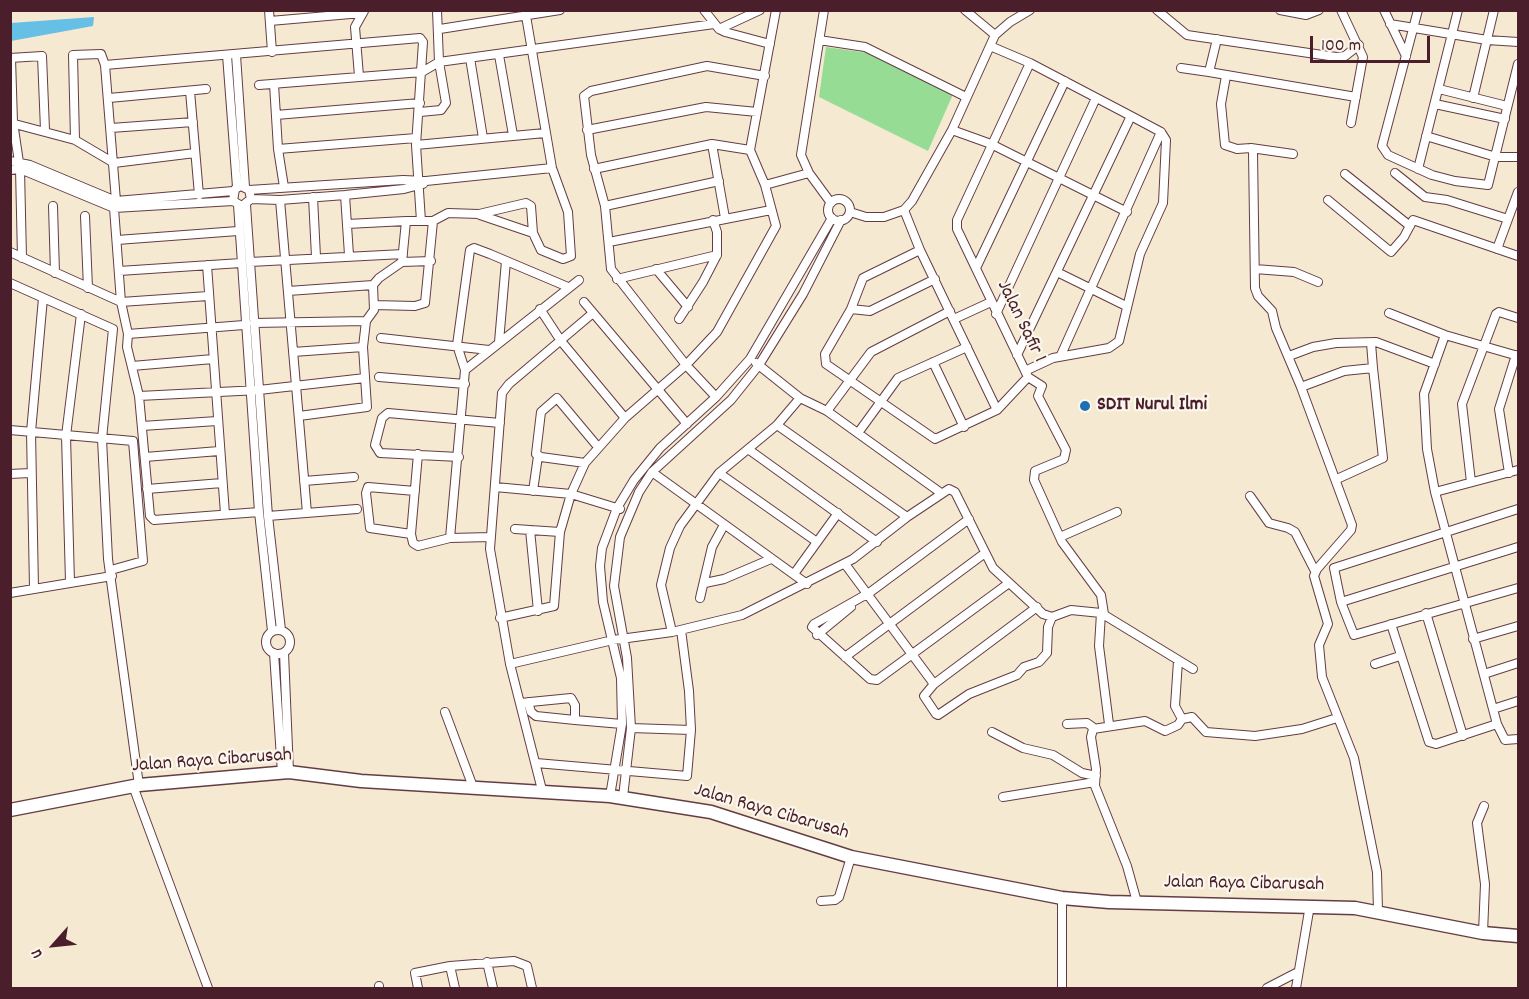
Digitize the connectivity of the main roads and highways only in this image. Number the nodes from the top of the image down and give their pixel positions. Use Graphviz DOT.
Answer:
graph roads {
  1 [pos="10,810"];
  2 [pos="1518,936"];
  1 -- 2 [label="main road, Jalan Raya Cibarusah"];
}
